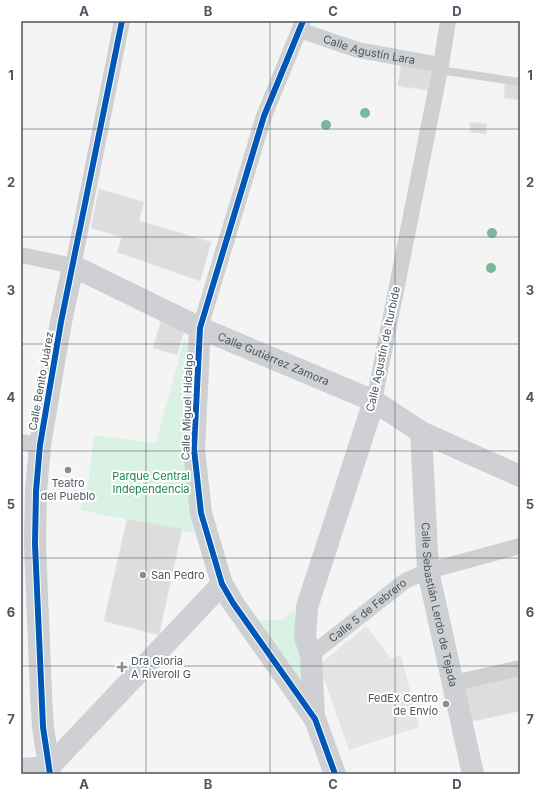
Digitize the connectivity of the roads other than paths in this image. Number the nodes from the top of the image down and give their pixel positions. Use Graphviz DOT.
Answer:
graph roads {
  1 [pos="122,21"];
  2 [pos="448,21"];
  3 [pos="301,26"];
  4 [pos="440,68"];
  5 [pos="520,82"];
  6 [pos="21,255"];
  7 [pos="73,266"];
  8 [pos="200,328"];
  9 [pos="374,401"];
  10 [pos="421,432"];
  11 [pos="31,443"];
  12 [pos="520,476"];
  13 [pos="520,546"];
  14 [pos="428,571"];
  15 [pos="222,584"];
  16 [pos="311,655"];
  17 [pos="520,668"];
  18 [pos="453,683"];
  19 [pos="314,719"];
  20 [pos="21,769"];
  21 [pos="49,771"];
  22 [pos="336,774"];
  23 [pos="473,774"];
  1 -- 7 [label="street, Calle Benito Juárez"];
  2 -- 4 [label="street, Calle Agustín de Iturbide"];
  3 -- 4 [label="street, Calle Agustín Lara"];
  3 -- 8 [label="street, Calle Miguel Hidalgo"];
  4 -- 5 [label="lane"];
  4 -- 9 [label="street, Calle Agustín de Iturbide"];
  6 -- 7 [label="street, Calle Gutiérrez Zamora"];
  7 -- 8 [label="street, Calle Gutiérrez Zamora"];
  7 -- 11 [label="street, Calle Benito Juárez"];
  8 -- 9 [label="street, Calle Gutiérrez Zamora"];
  8 -- 15 [label="street, Calle Miguel Hidalgo"];
  9 -- 10 [label="street, Calle Gutiérrez Zamora"];
  9 -- 16 [label="street, Calle Agustín de Iturbide"];
  10 -- 12 [label="street, Calle Gutiérrez Zamora"];
  10 -- 14 [label="street, Calle Sebastián Lerdo de Tejada"];
  11 -- 21 [label="street, Calle Benito Juárez"];
  13 -- 14 [label="street, Calle 5 de Febrero"];
  14 -- 16 [label="street, Calle 5 de Febrero"];
  14 -- 18 [label="street, Calle Sebastián Lerdo de Tejada"];
  15 -- 19 [label="street, Calle Miguel Hidalgo"];
  15 -- 21 [label="street"];
  16 -- 19 [label="street, Calle Agustín de Iturbide"];
  17 -- 18 [label="street"];
  18 -- 23 [label="street, Calle Sebastián Lerdo de Tejada"];
  19 -- 22 [label="street, Calle Miguel Hidalgo"];
  20 -- 21 [label="street"];
}
